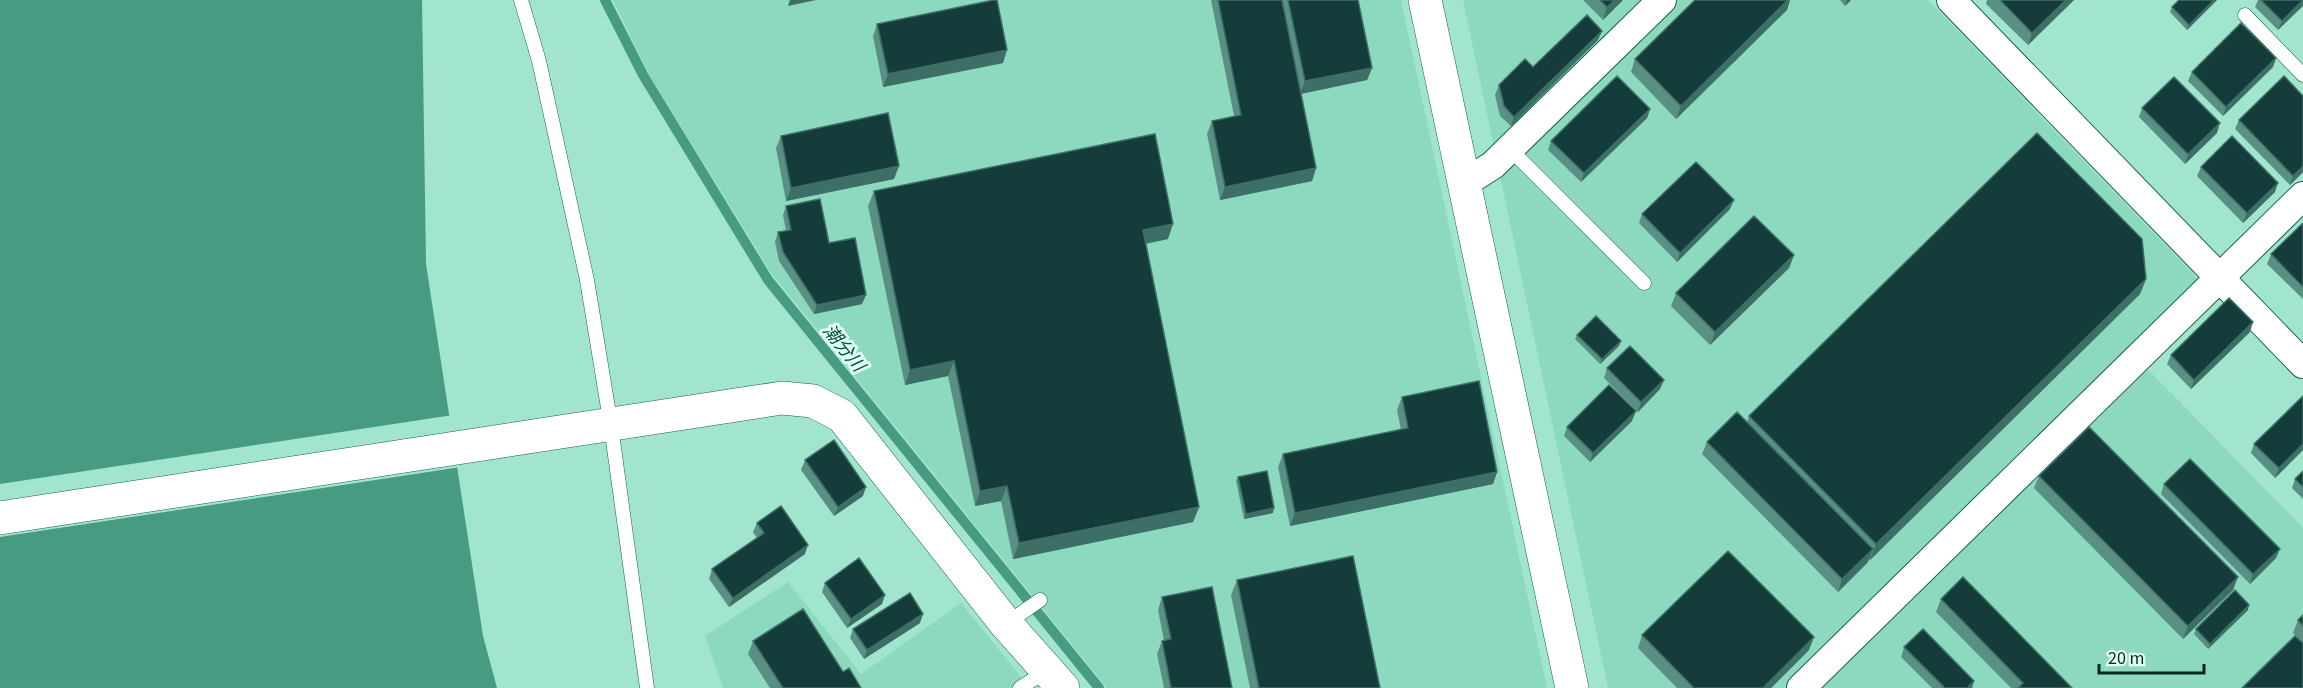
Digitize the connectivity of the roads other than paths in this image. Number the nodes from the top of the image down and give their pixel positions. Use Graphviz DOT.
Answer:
graph roads {
  1 [pos="521,0"];
  2 [pos="1425,0"];
  3 [pos="1662,0"];
  4 [pos="1951,0"];
  5 [pos="2245,15"];
  6 [pos="2303,75"];
  7 [pos="1510,148"];
  8 [pos="1465,183"];
  9 [pos="2303,196"];
  10 [pos="2219,278"];
  11 [pos="1644,283"];
  12 [pos="2303,364"];
  13 [pos="597,428"];
  14 [pos="0,518"];
  15 [pos="1040,600"];
  16 [pos="1016,617"];
  17 [pos="1043,682"];
  18 [pos="647,688"];
  19 [pos="1572,688"];
  20 [pos="1801,688"];
  1 -- 13 [label="lane"];
  2 -- 8 [label="street"];
  3 -- 7 [label="street"];
  4 -- 10 [label="street"];
  5 -- 6 [label="lane"];
  7 -- 8 [label="street"];
  7 -- 11 [label="lane"];
  8 -- 19 [label="street"];
  9 -- 10 [label="street"];
  10 -- 12 [label="street"];
  10 -- 20 [label="street"];
  13 -- 14 [label="street"];
  13 -- 16 [label="street"];
  13 -- 18 [label="lane"];
  15 -- 16 [label="lane"];
  16 -- 17 [label="street"];
}
